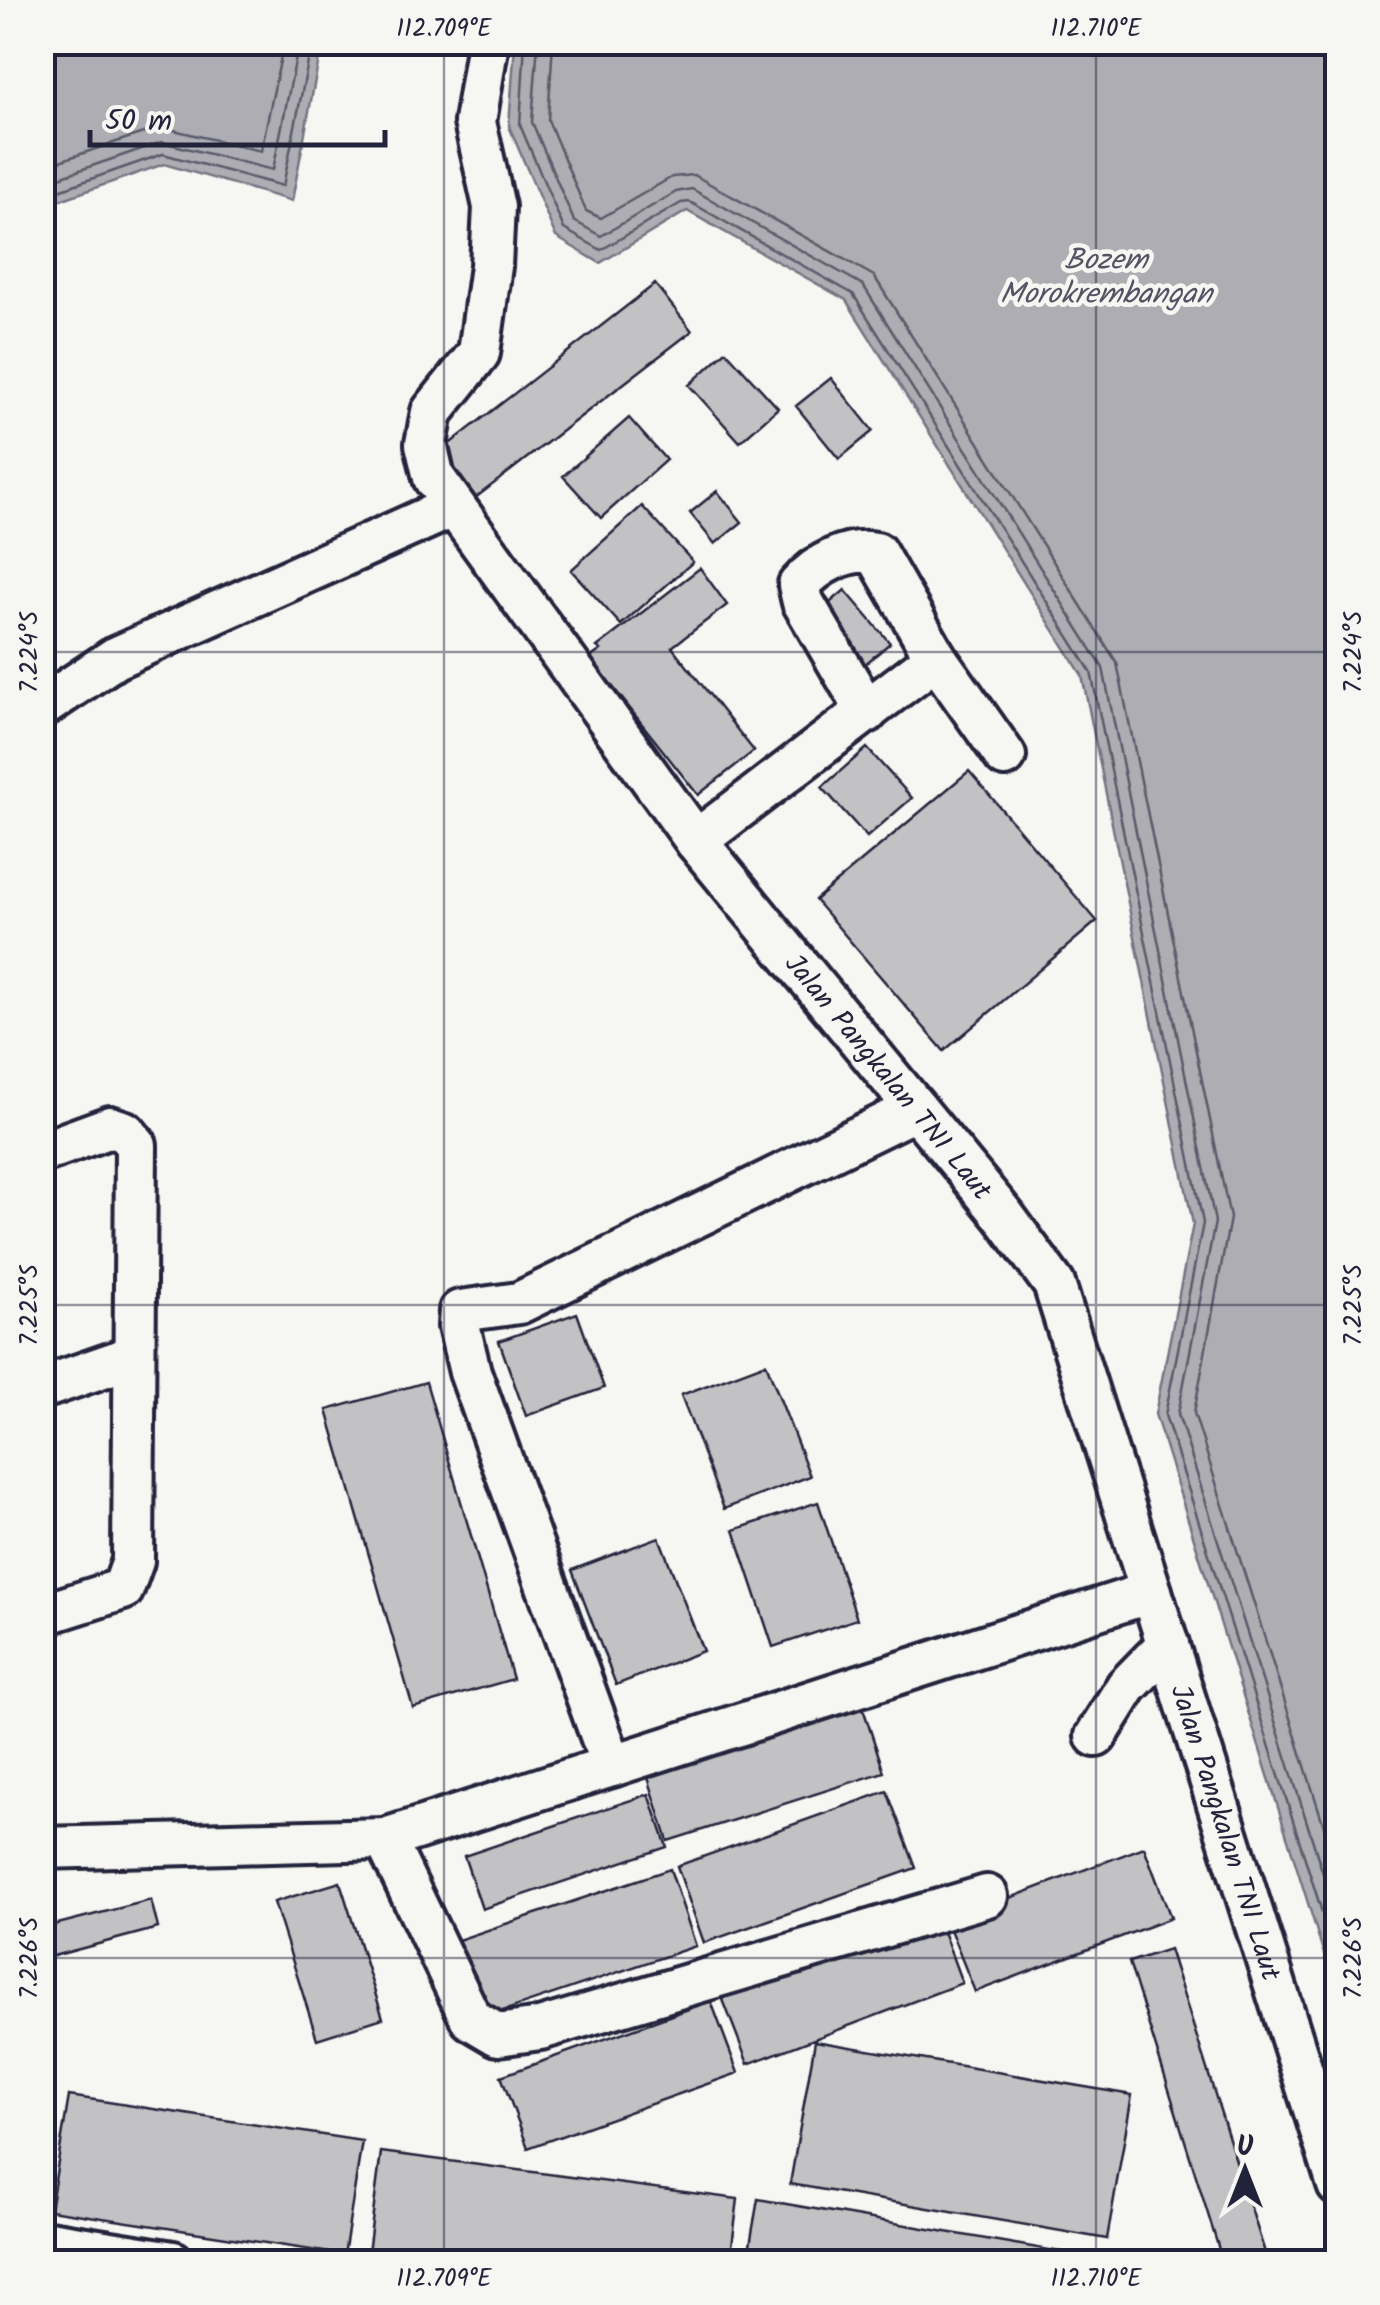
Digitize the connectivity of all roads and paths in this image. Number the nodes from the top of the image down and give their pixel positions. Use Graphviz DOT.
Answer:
graph roads {
  1 [pos="488,42"];
  2 [pos="454,506"];
  3 [pos="936,658"];
  4 [pos="42,707"];
  5 [pos="866,712"];
  6 [pos="1005,756"];
  7 [pos="696,841"];
  8 [pos="916,1109"];
  9 [pos="42,1152"];
  10 [pos="134,1356"];
  11 [pos="42,1388"];
  12 [pos="1151,1592"];
  13 [pos="42,1615"];
  14 [pos="1168,1644"];
  15 [pos="1096,1736"];
  16 [pos="612,1766"];
  17 [pos="385,1839"];
  18 [pos="42,1848"];
  19 [pos="987,1896"];
  20 [pos="1338,2184"];
  21 [pos="42,2242"];
  22 [pos="173,2262"];
  1 -- 2 [label="street, Jalan Pangkalan TNI Laut"];
  2 -- 4 [label="street"];
  2 -- 7 [label="street, Jalan Pangkalan TNI Laut"];
  3 -- 5 [label="street"];
  3 -- 5 [label="street"];
  3 -- 6 [label="street"];
  5 -- 7 [label="street"];
  7 -- 8 [label="street, Jalan Pangkalan TNI Laut"];
  8 -- 12 [label="street, Jalan Pangkalan TNI Laut"];
  8 -- 16 [label="street"];
  9 -- 10 [label="street"];
  10 -- 11 [label="street"];
  10 -- 13 [label="street"];
  12 -- 14 [label="street, Jalan Pangkalan TNI Laut"];
  12 -- 16 [label="street"];
  14 -- 15 [label="street"];
  14 -- 20 [label="street, Jalan Pangkalan TNI Laut"];
  16 -- 17 [label="street"];
  17 -- 18 [label="street"];
  17 -- 19 [label="street"];
  21 -- 22 [label="street"];
}
